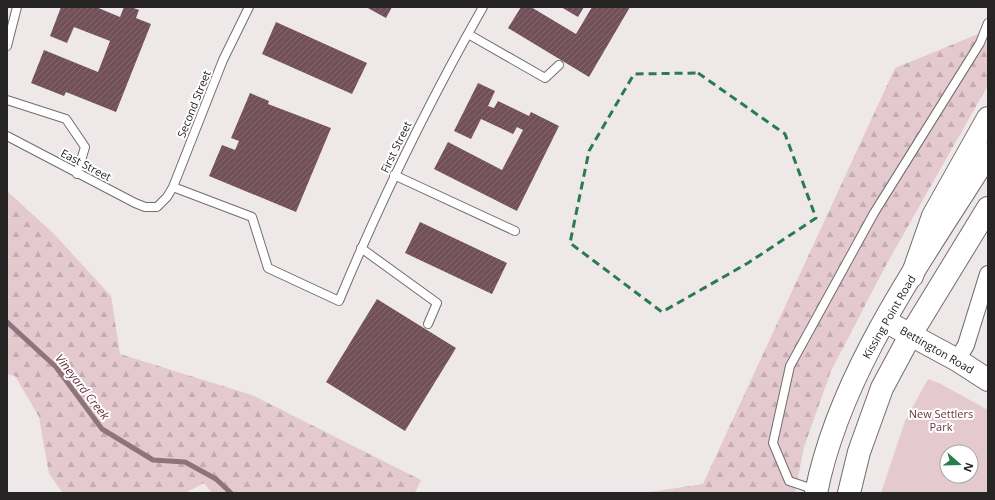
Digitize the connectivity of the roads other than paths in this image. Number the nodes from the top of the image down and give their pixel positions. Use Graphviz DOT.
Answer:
graph roads {
  1 [pos="18,7"];
  2 [pos="249,7"];
  3 [pos="483,7"];
  4 [pos="988,22"];
  5 [pos="468,34"];
  6 [pos="7,46"];
  7 [pos="559,65"];
  8 [pos="7,100"];
  9 [pos="988,118"];
  10 [pos="7,136"];
  11 [pos="988,154"];
  12 [pos="77,174"];
  13 [pos="394,175"];
  14 [pos="173,187"];
  15 [pos="157,207"];
  16 [pos="988,208"];
  17 [pos="515,231"];
  18 [pos="361,248"];
  19 [pos="988,274"];
  20 [pos="912,276"];
  21 [pos="885,321"];
  22 [pos="428,324"];
  23 [pos="911,334"];
  24 [pos="957,360"];
  25 [pos="988,380"];
  26 [pos="816,492"];
  27 [pos="849,493"];
  1 -- 6 [label="lane"];
  2 -- 14 [label="lane, Second Street"];
  3 -- 5 [label="lane, First Street"];
  4 -- 26 [label="lane"];
  5 -- 7 [label="lane"];
  5 -- 13 [label="lane, First Street"];
  8 -- 12 [label="lane"];
  9 -- 20 [label="main road"];
  10 -- 12 [label="lane, East Street"];
  11 -- 20 [label="main road, Kissing Point Road"];
  12 -- 15 [label="lane, East Street"];
  13 -- 17 [label="lane"];
  13 -- 18 [label="lane, First Street"];
  14 -- 15 [label="lane, Second Street"];
  14 -- 18 [label="lane, First Street"];
  16 -- 23 [label="main road"];
  18 -- 22 [label="lane"];
  19 -- 24 [label="street"];
  20 -- 21 [label="main road, Kissing Point Road"];
  21 -- 23 [label="main road, Bettington Road"];
  21 -- 26 [label="main road, Kissing Point Road"];
  23 -- 24 [label="main road, Bettington Road"];
  23 -- 27 [label="main road"];
  24 -- 25 [label="main road, Bettington Road"];
}
